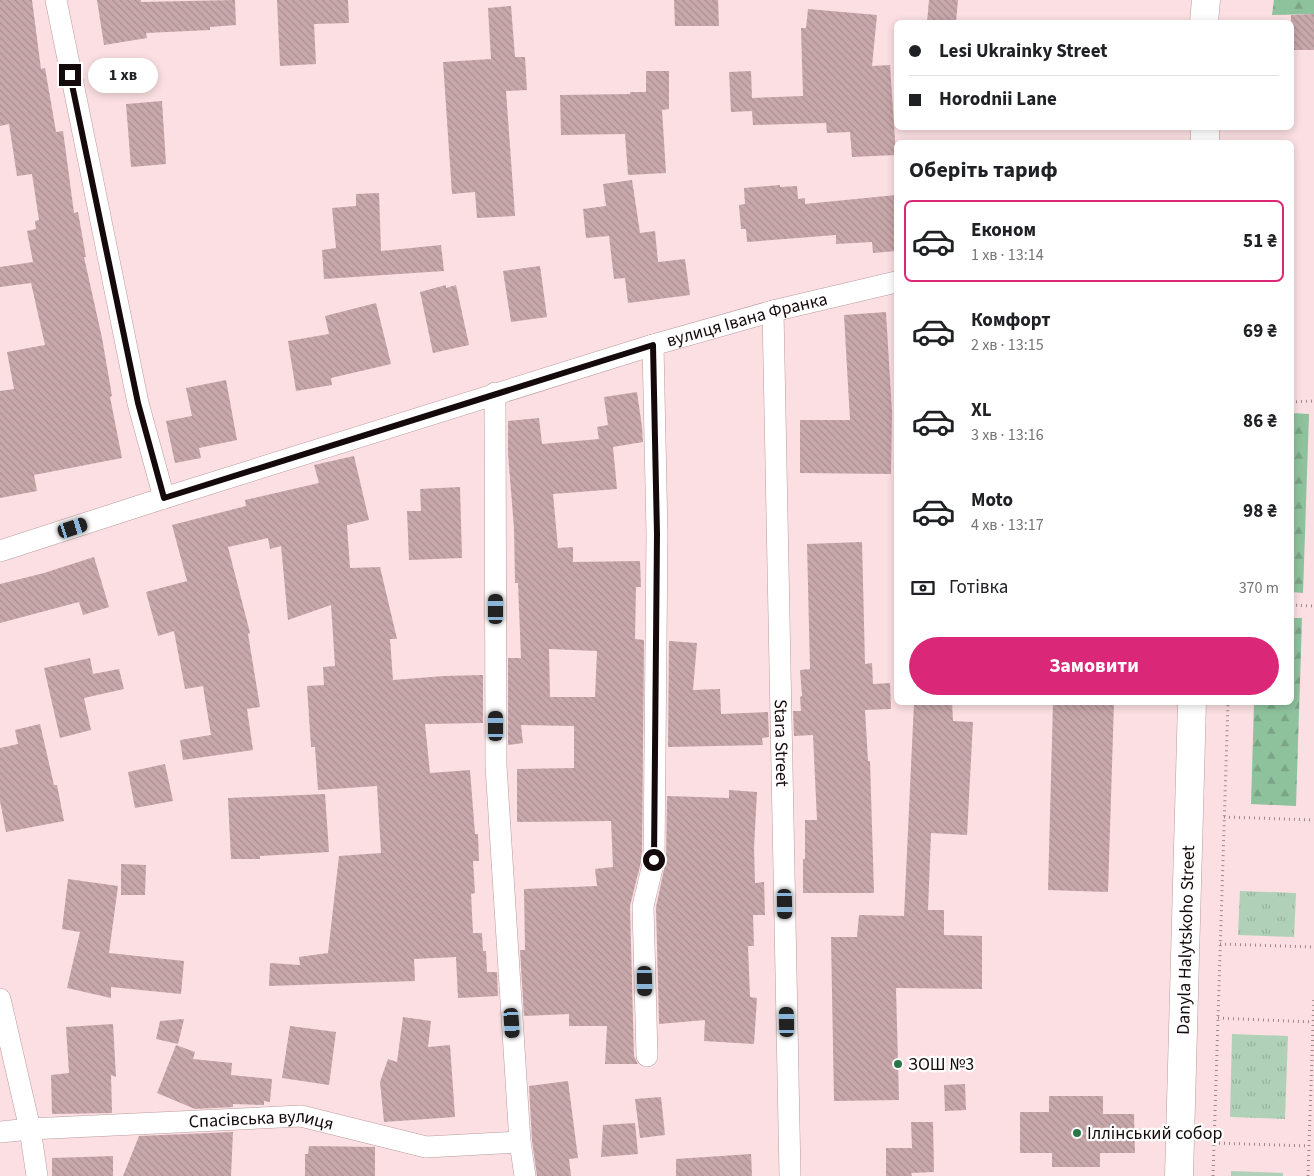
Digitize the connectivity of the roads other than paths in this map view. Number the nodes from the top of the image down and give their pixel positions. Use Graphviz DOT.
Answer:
graph roads {
  1 [pos="56,0"];
  2 [pos="1206,0"];
  3 [pos="1204,20"];
  4 [pos="894,282"];
  5 [pos="773,311"];
  6 [pos="653,345"];
  7 [pos="495,393"];
  8 [pos="164,498"];
  9 [pos="0,551"];
  10 [pos="1192,705"];
  11 [pos="0,999"];
  12 [pos="647,1056"];
  13 [pos="30,1129"];
  14 [pos="0,1132"];
  15 [pos="520,1142"];
  16 [pos="37,1176"];
  17 [pos="525,1176"];
  18 [pos="790,1176"];
  19 [pos="1179,1176"];
  1 -- 8 [label="street"];
  2 -- 3 [label="main road"];
  4 -- 5 [label="street, вулиця Івана Франка"];
  5 -- 6 [label="street, вулиця Івана Франка"];
  5 -- 18 [label="street, Stara Street"];
  6 -- 7 [label="street, вулиця Івана Франка"];
  6 -- 12 [label="street"];
  7 -- 8 [label="street, вулиця Івана Франка"];
  7 -- 15 [label="street"];
  8 -- 9 [label="street, вулиця Івана Франка"];
  10 -- 19 [label="main road, Danyla Halytskoho Street"];
  11 -- 13 [label="street"];
  13 -- 14 [label="street, Спасівська вулиця"];
  13 -- 15 [label="street, Спасівська вулиця"];
  13 -- 16 [label="street"];
  15 -- 17 [label="street"];
}
